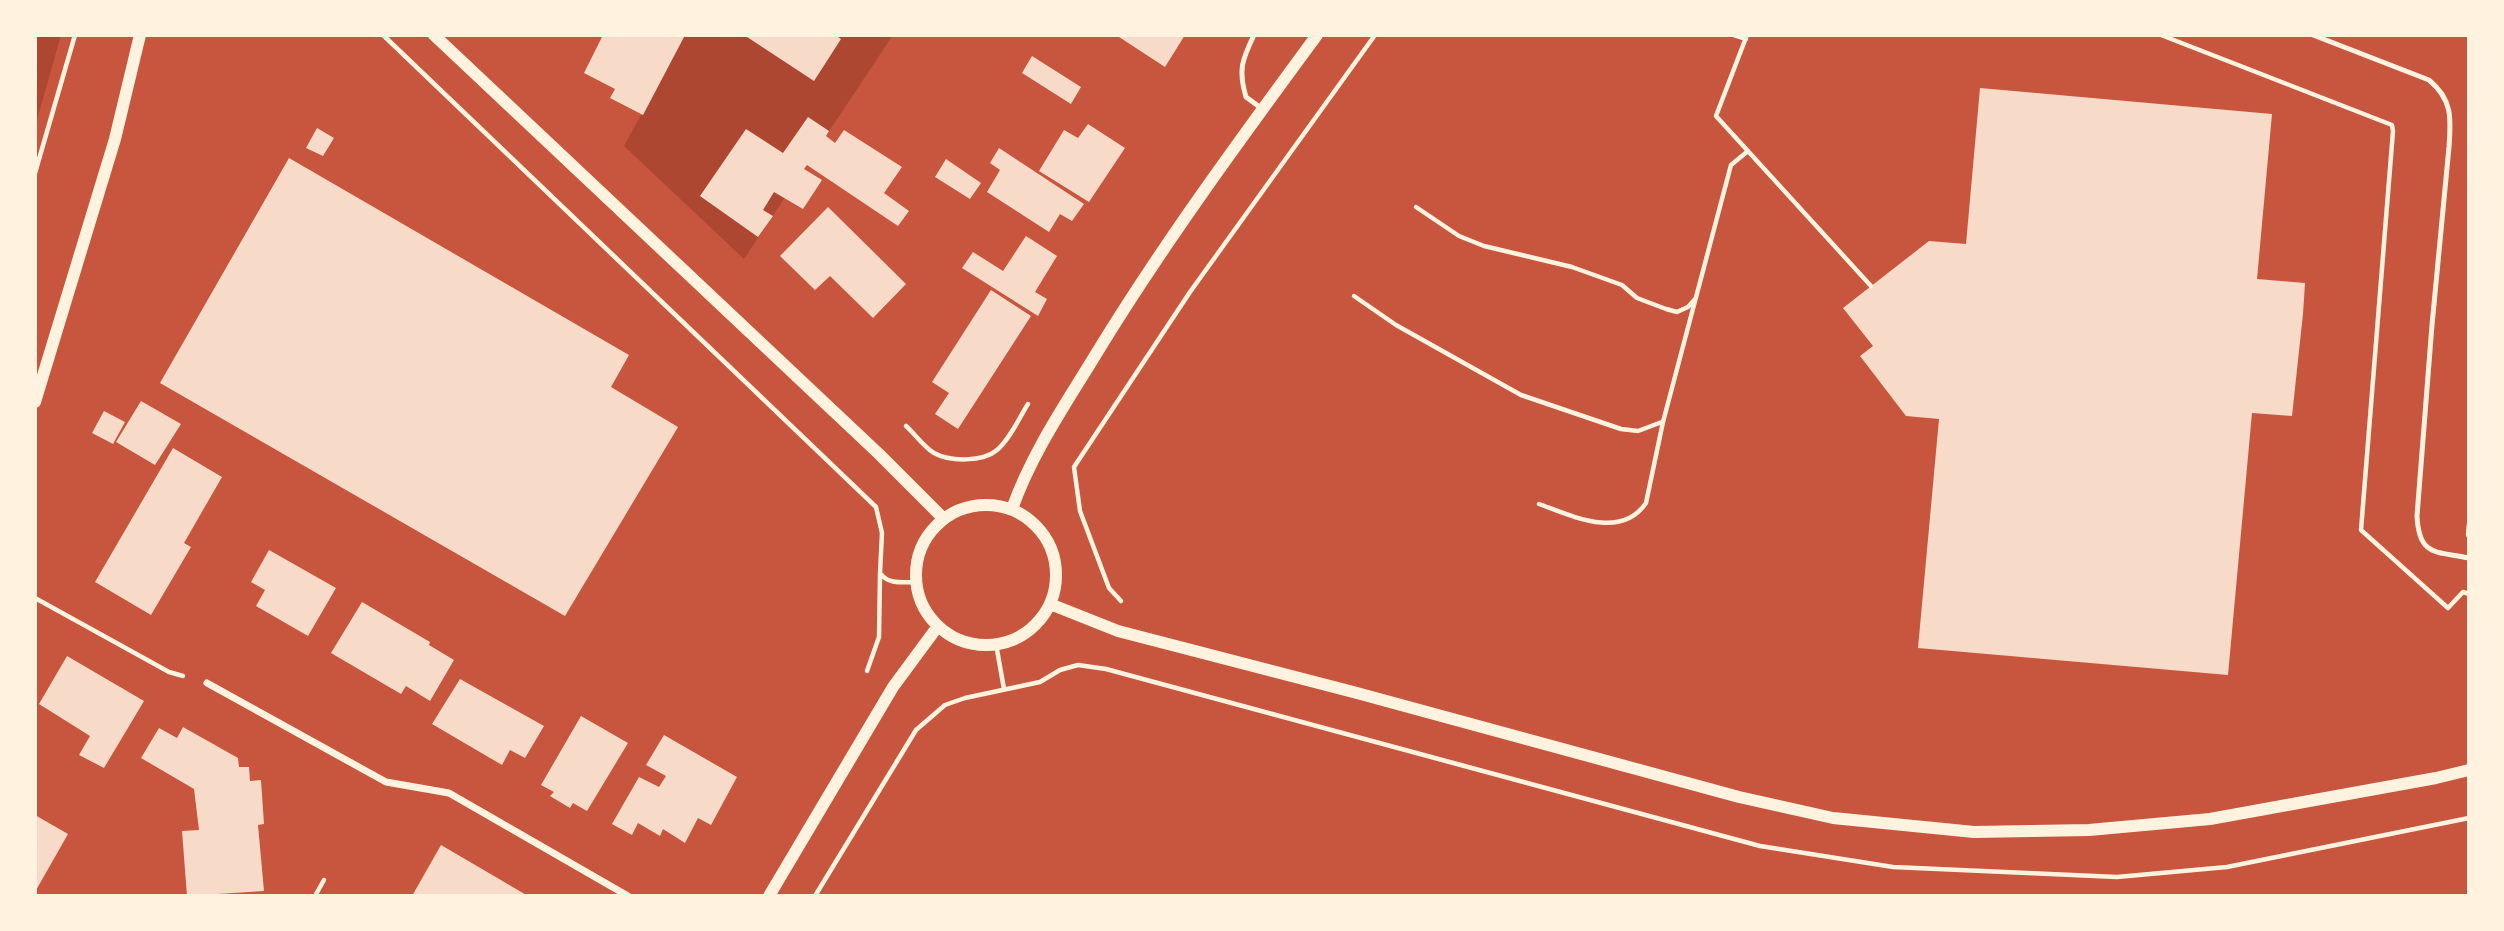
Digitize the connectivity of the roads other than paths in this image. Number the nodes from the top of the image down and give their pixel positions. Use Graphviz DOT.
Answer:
graph roads {
  1 [pos="140,35"];
  2 [pos="434,35"];
  3 [pos="1254,35"];
  4 [pos="1317,35"];
  5 [pos="2313,35"];
  6 [pos="1262,109"];
  7 [pos="35,402"];
  8 [pos="1013,509"];
  9 [pos="944,519"];
  10 [pos="2469,558"];
  11 [pos="1050,604"];
  12 [pos="938,626"];
  13 [pos="207,683"];
  14 [pos="2469,770"];
  15 [pos="628,896"];
  16 [pos="769,896"];
  1 -- 7 [label="street"];
  2 -- 9 [label="street"];
  3 -- 6 [label="lane"];
  4 -- 6 [label="street"];
  5 -- 10 [label="lane"];
  6 -- 8 [label="street"];
  8 -- 9 [label="street"];
  8 -- 11 [label="street"];
  9 -- 12 [label="street"];
  11 -- 12 [label="street"];
  11 -- 14 [label="street"];
  12 -- 16 [label="street"];
  13 -- 15 [label="street"];
}
